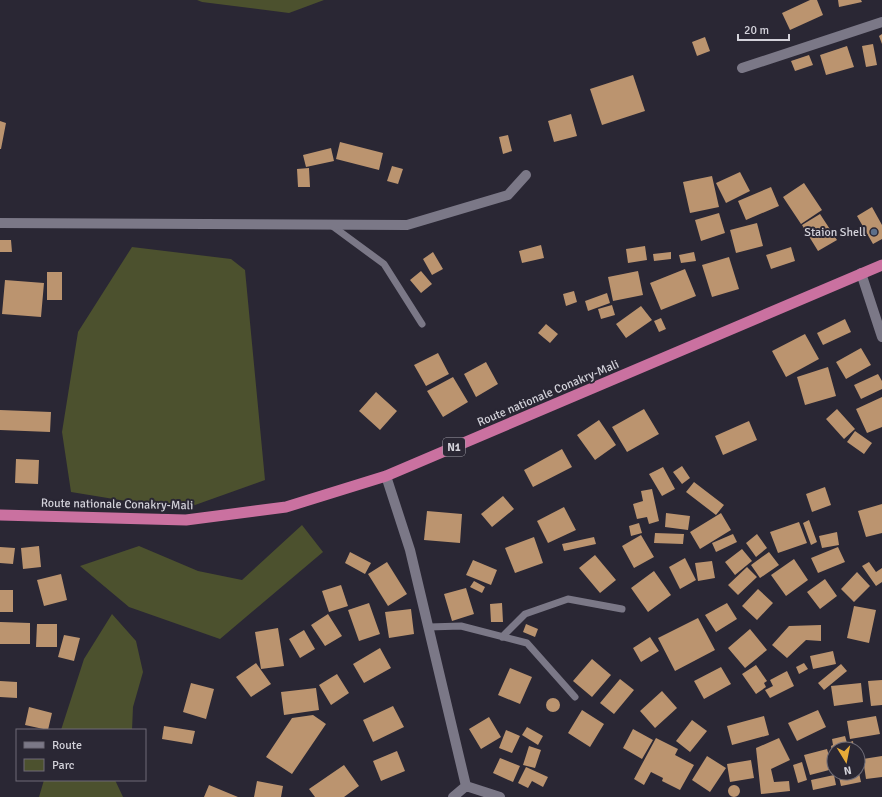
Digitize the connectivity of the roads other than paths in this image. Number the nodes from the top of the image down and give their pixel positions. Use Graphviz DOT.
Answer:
graph roads {
  1 [pos="882,22"];
  2 [pos="742,68"];
  3 [pos="526,175"];
  4 [pos="0,223"];
  5 [pos="330,225"];
  6 [pos="882,265"];
  7 [pos="861,273"];
  8 [pos="422,324"];
  9 [pos="882,337"];
  10 [pos="386,476"];
  11 [pos="0,515"];
  12 [pos="622,610"];
  13 [pos="428,627"];
  14 [pos="502,637"];
  15 [pos="575,697"];
  16 [pos="466,786"];
  17 [pos="453,797"];
  18 [pos="500,797"];
  1 -- 2 [label="street"];
  3 -- 5 [label="street"];
  4 -- 5 [label="street"];
  5 -- 8 [label="lane"];
  6 -- 7 [label="highway, Route nationale Conakry-Mali / N1"];
  7 -- 9 [label="street"];
  7 -- 10 [label="highway, Route nationale Conakry-Mali / N1"];
  10 -- 11 [label="highway, Route nationale Conakry-Mali / N1"];
  10 -- 13 [label="street"];
  12 -- 14 [label="lane"];
  13 -- 14 [label="lane"];
  13 -- 16 [label="street"];
  14 -- 15 [label="lane"];
  16 -- 17 [label="street"];
  16 -- 18 [label="street"];
}
